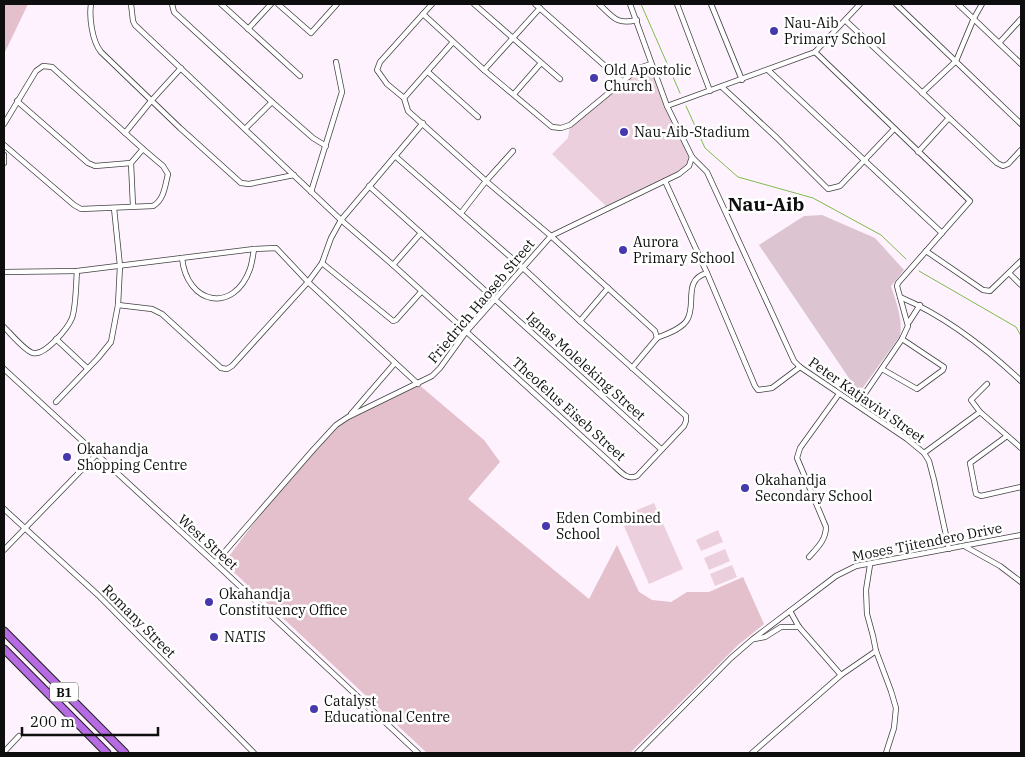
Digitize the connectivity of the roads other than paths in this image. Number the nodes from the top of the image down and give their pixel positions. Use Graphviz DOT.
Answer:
graph roads {
  1 [pos="91,4"];
  2 [pos="131,4"];
  3 [pos="172,4"];
  4 [pos="221,4"];
  5 [pos="270,4"];
  6 [pos="278,4"];
  7 [pos="337,4"];
  8 [pos="432,4"];
  9 [pos="474,4"];
  10 [pos="536,4"];
  11 [pos="599,4"];
  12 [pos="630,4"];
  13 [pos="677,4"];
  14 [pos="711,4"];
  15 [pos="860,4"];
  16 [pos="896,4"];
  17 [pos="958,4"];
  18 [pos="982,4"];
  19 [pos="540,8"];
  20 [pos="423,14"];
  21 [pos="974,18"];
  22 [pos="1021,19"];
  23 [pos="636,20"];
  24 [pos="846,21"];
  25 [pos="248,29"];
  26 [pos="513,38"];
  27 [pos="453,42"];
  28 [pos="999,43"];
  29 [pos="815,52"];
  30 [pos="956,60"];
  31 [pos="336,62"];
  32 [pos="541,63"];
  33 [pos="651,64"];
  34 [pos="1021,64"];
  35 [pos="182,68"];
  36 [pos="484,70"];
  37 [pos="768,70"];
  38 [pos="428,72"];
  39 [pos="300,76"];
  40 [pos="560,79"];
  41 [pos="742,80"];
  42 [pos="622,81"];
  43 [pos="722,87"];
  44 [pos="710,92"];
  45 [pos="922,93"];
  46 [pos="514,94"];
  47 [pos="404,98"];
  48 [pos="17,101"];
  49 [pos="151,101"];
  50 [pos="272,102"];
  51 [pos="667,106"];
  52 [pos="478,117"];
  53 [pos="948,119"];
  54 [pos="4,124"];
  55 [pos="423,124"];
  56 [pos="1021,124"];
  57 [pos="245,128"];
  58 [pos="894,129"];
  59 [pos="125,133"];
  60 [pos="4,144"];
  61 [pos="326,146"];
  62 [pos="143,149"];
  63 [pos="1021,150"];
  64 [pos="513,151"];
  65 [pos="918,152"];
  66 [pos="4,155"];
  67 [pos="395,156"];
  68 [pos="692,157"];
  69 [pos="864,160"];
  70 [pos="4,163"];
  71 [pos="131,163"];
  72 [pos="294,175"];
  73 [pos="486,181"];
  74 [pos="664,181"];
  75 [pos="369,186"];
  76 [pos="311,192"];
  77 [pos="133,206"];
  78 [pos="114,208"];
  79 [pos="461,213"];
  80 [pos="341,220"];
  81 [pos="421,233"];
  82 [pos="942,233"];
  83 [pos="551,236"];
  84 [pos="254,249"];
  85 [pos="926,251"];
  86 [pos="182,258"];
  87 [pos="1021,261"];
  88 [pos="322,263"];
  89 [pos="120,266"];
  90 [pos="393,266"];
  91 [pos="524,268"];
  92 [pos="77,271"];
  93 [pos="4,272"];
  94 [pos="707,272"];
  95 [pos="1009,273"];
  96 [pos="308,282"];
  97 [pos="1021,285"];
  98 [pos="608,288"];
  99 [pos="421,292"];
  100 [pos="900,297"];
  101 [pos="496,299"];
  102 [pos="118,305"];
  103 [pos="920,305"];
  104 [pos="580,321"];
  105 [pos="908,322"];
  106 [pos="4,327"];
  107 [pos="466,332"];
  108 [pos="657,338"];
  109 [pos="56,339"];
  110 [pos="902,339"];
  111 [pos="395,364"];
  112 [pos="800,367"];
  113 [pos="87,368"];
  114 [pos="632,368"];
  115 [pos="4,369"];
  116 [pos="882,369"];
  117 [pos="1021,381"];
  118 [pos="418,384"];
  119 [pos="987,384"];
  120 [pos="839,394"];
  121 [pos="56,402"];
  122 [pos="857,406"];
  123 [pos="980,412"];
  124 [pos="348,417"];
  125 [pos="1007,436"];
  126 [pos="1021,448"];
  127 [pos="661,449"];
  128 [pos="924,454"];
  129 [pos="96,455"];
  130 [pos="1021,487"];
  131 [pos="4,509"];
  132 [pos="24,529"];
  133 [pos="1021,535"];
  134 [pos="965,546"];
  135 [pos="4,550"];
  136 [pos="949,550"];
  137 [pos="809,557"];
  138 [pos="215,563"];
  139 [pos="870,564"];
  140 [pos="1021,582"];
  141 [pos="790,611"];
  142 [pos="800,627"];
  143 [pos="4,631"];
  144 [pos="753,639"];
  145 [pos="4,649"];
  146 [pos="876,651"];
  147 [pos="841,675"];
  148 [pos="20,736"];
  149 [pos="4,752"];
  150 [pos="107,753"];
  151 [pos="125,753"];
  152 [pos="254,753"];
  153 [pos="418,753"];
  154 [pos="637,753"];
  155 [pos="752,753"];
  156 [pos="886,753"];
  1 -- 49 [label="street"];
  2 -- 35 [label="street"];
  3 -- 50 [label="street"];
  4 -- 25 [label="street"];
  5 -- 25 [label="street"];
  6 -- 7 [label="street"];
  8 -- 20 [label="street"];
  9 -- 26 [label="street"];
  10 -- 19 [label="street"];
  11 -- 23 [label="street"];
  12 -- 23 [label="street, Peter Katjavivi Street"];
  13 -- 44 [label="street"];
  14 -- 41 [label="street"];
  15 -- 24 [label="street"];
  16 -- 30 [label="street"];
  17 -- 21 [label="street"];
  18 -- 21 [label="street"];
  19 -- 26 [label="street"];
  19 -- 42 [label="street"];
  20 -- 27 [label="street"];
  20 -- 47 [label="street"];
  21 -- 28 [label="street"];
  21 -- 30 [label="street"];
  22 -- 28 [label="street"];
  23 -- 33 [label="street, Peter Katjavivi Street"];
  24 -- 29 [label="street"];
  24 -- 45 [label="street"];
  25 -- 39 [label="street"];
  26 -- 32 [label="street"];
  26 -- 36 [label="street"];
  27 -- 36 [label="street"];
  27 -- 38 [label="street"];
  28 -- 34 [label="street"];
  29 -- 37 [label="street"];
  29 -- 58 [label="street"];
  30 -- 45 [label="street"];
  30 -- 56 [label="street"];
  31 -- 61 [label="street"];
  32 -- 40 [label="street"];
  32 -- 46 [label="street"];
  33 -- 42 [label="street"];
  33 -- 51 [label="street, Peter Katjavivi Street"];
  35 -- 49 [label="street"];
  35 -- 57 [label="street"];
  36 -- 46 [label="street"];
  37 -- 41 [label="street"];
  37 -- 69 [label="street"];
  38 -- 47 [label="street"];
  38 -- 52 [label="street"];
  41 -- 43 [label="street"];
  42 -- 46 [label="street"];
  43 -- 44 [label="street"];
  43 -- 69 [label="street"];
  44 -- 51 [label="street"];
  45 -- 53 [label="street"];
  47 -- 55 [label="street"];
  48 -- 54 [label="street"];
  48 -- 59 [label="street"];
  48 -- 71 [label="street"];
  49 -- 59 [label="street"];
  49 -- 72 [label="street"];
  50 -- 57 [label="street"];
  50 -- 61 [label="street"];
  51 -- 68 [label="street, Peter Katjavivi Street"];
  53 -- 63 [label="street"];
  53 -- 65 [label="street"];
  55 -- 67 [label="street"];
  55 -- 73 [label="street"];
  57 -- 72 [label="street"];
  58 -- 65 [label="street"];
  58 -- 69 [label="street"];
  59 -- 62 [label="street"];
  60 -- 78 [label="street"];
  61 -- 76 [label="street"];
  62 -- 71 [label="street"];
  62 -- 77 [label="street"];
  64 -- 73 [label="street"];
  65 -- 82 [label="street"];
  66 -- 70 [label="street"];
  67 -- 75 [label="street"];
  67 -- 79 [label="street, Theofelus Eiseb Street"];
  68 -- 74 [label="street, Friedrich Haoseb Street"];
  68 -- 112 [label="street, Peter Katjavivi Street"];
  69 -- 82 [label="street"];
  71 -- 77 [label="street"];
  72 -- 76 [label="street"];
  73 -- 79 [label="street"];
  73 -- 83 [label="street"];
  74 -- 83 [label="street, Friedrich Haoseb Street"];
  74 -- 94 [label="street"];
  75 -- 80 [label="street"];
  75 -- 81 [label="street, Ignas Moleleking Street"];
  76 -- 80 [label="street"];
  77 -- 78 [label="street"];
  78 -- 89 [label="street"];
  79 -- 91 [label="street, Theofelus Eiseb Street"];
  80 -- 88 [label="street"];
  80 -- 90 [label="street"];
  81 -- 90 [label="street"];
  81 -- 101 [label="street, Ignas Moleleking Street"];
  82 -- 85 [label="street"];
  83 -- 91 [label="street, Friedrich Haoseb Street"];
  83 -- 98 [label="street"];
  84 -- 86 [label="street"];
  84 -- 86 [label="street"];
  84 -- 96 [label="street"];
  85 -- 95 [label="street"];
  85 -- 100 [label="street"];
  86 -- 89 [label="street"];
  87 -- 95 [label="street"];
  88 -- 96 [label="street"];
  88 -- 99 [label="street"];
  89 -- 92 [label="street"];
  89 -- 102 [label="street"];
  90 -- 99 [label="street"];
  91 -- 101 [label="street, Friedrich Haoseb Street"];
  91 -- 104 [label="street, Theofelus Eiseb Street"];
  92 -- 93 [label="street"];
  92 -- 109 [label="street"];
  94 -- 108 [label="street"];
  94 -- 112 [label="street"];
  95 -- 97 [label="street"];
  96 -- 102 [label="street"];
  96 -- 111 [label="street"];
  98 -- 104 [label="street"];
  98 -- 108 [label="street"];
  99 -- 107 [label="street"];
  100 -- 103 [label="street"];
  100 -- 105 [label="street"];
  101 -- 107 [label="street, Friedrich Haoseb Street"];
  101 -- 127 [label="street, Ignas Moleleking Street"];
  102 -- 113 [label="street"];
  103 -- 105 [label="street"];
  103 -- 117 [label="street"];
  104 -- 114 [label="street, Theofelus Eiseb Street"];
  105 -- 110 [label="street"];
  106 -- 109 [label="street"];
  107 -- 118 [label="street, Friedrich Haoseb Street"];
  107 -- 127 [label="street, Theofelus Eiseb Street"];
  108 -- 114 [label="street"];
  109 -- 113 [label="street"];
  110 -- 116 [label="street"];
  110 -- 116 [label="street"];
  111 -- 118 [label="street"];
  111 -- 124 [label="street"];
  112 -- 120 [label="street, Peter Katjavivi Street"];
  113 -- 121 [label="street"];
  114 -- 127 [label="street, Theofelus Eiseb Street"];
  115 -- 129 [label="street, West Street"];
  116 -- 122 [label="street"];
  118 -- 124 [label="street, Friedrich Haoseb Street"];
  119 -- 123 [label="street"];
  120 -- 122 [label="street, Peter Katjavivi Street"];
  120 -- 137 [label="street"];
  122 -- 128 [label="street, Peter Katjavivi Street"];
  123 -- 125 [label="street"];
  123 -- 128 [label="street"];
  124 -- 138 [label="street, Friedrich Haoseb Street"];
  125 -- 126 [label="street"];
  125 -- 130 [label="street"];
  128 -- 136 [label="street, Peter Katjavivi Street"];
  129 -- 132 [label="street"];
  129 -- 138 [label="street, West Street"];
  131 -- 132 [label="street, Romany Street"];
  132 -- 135 [label="street"];
  132 -- 152 [label="street, Romany Street"];
  133 -- 134 [label="street, Moses Tjitendero Drive"];
  134 -- 136 [label="street, Moses Tjitendero Drive"];
  134 -- 140 [label="street"];
  136 -- 139 [label="street, Moses Tjitendero Drive"];
  138 -- 153 [label="street, West Street"];
  139 -- 141 [label="street, Moses Tjitendero Drive"];
  139 -- 146 [label="street"];
  141 -- 142 [label="street"];
  141 -- 144 [label="street, Moses Tjitendero Drive"];
  142 -- 144 [label="street"];
  142 -- 147 [label="street"];
  143 -- 151 [label="highway, B1"];
  144 -- 154 [label="street, Moses Tjitendero Drive"];
  145 -- 150 [label="highway, B1"];
  146 -- 147 [label="street"];
  146 -- 156 [label="street"];
  147 -- 155 [label="street"];
  148 -- 149 [label="street"];
}
